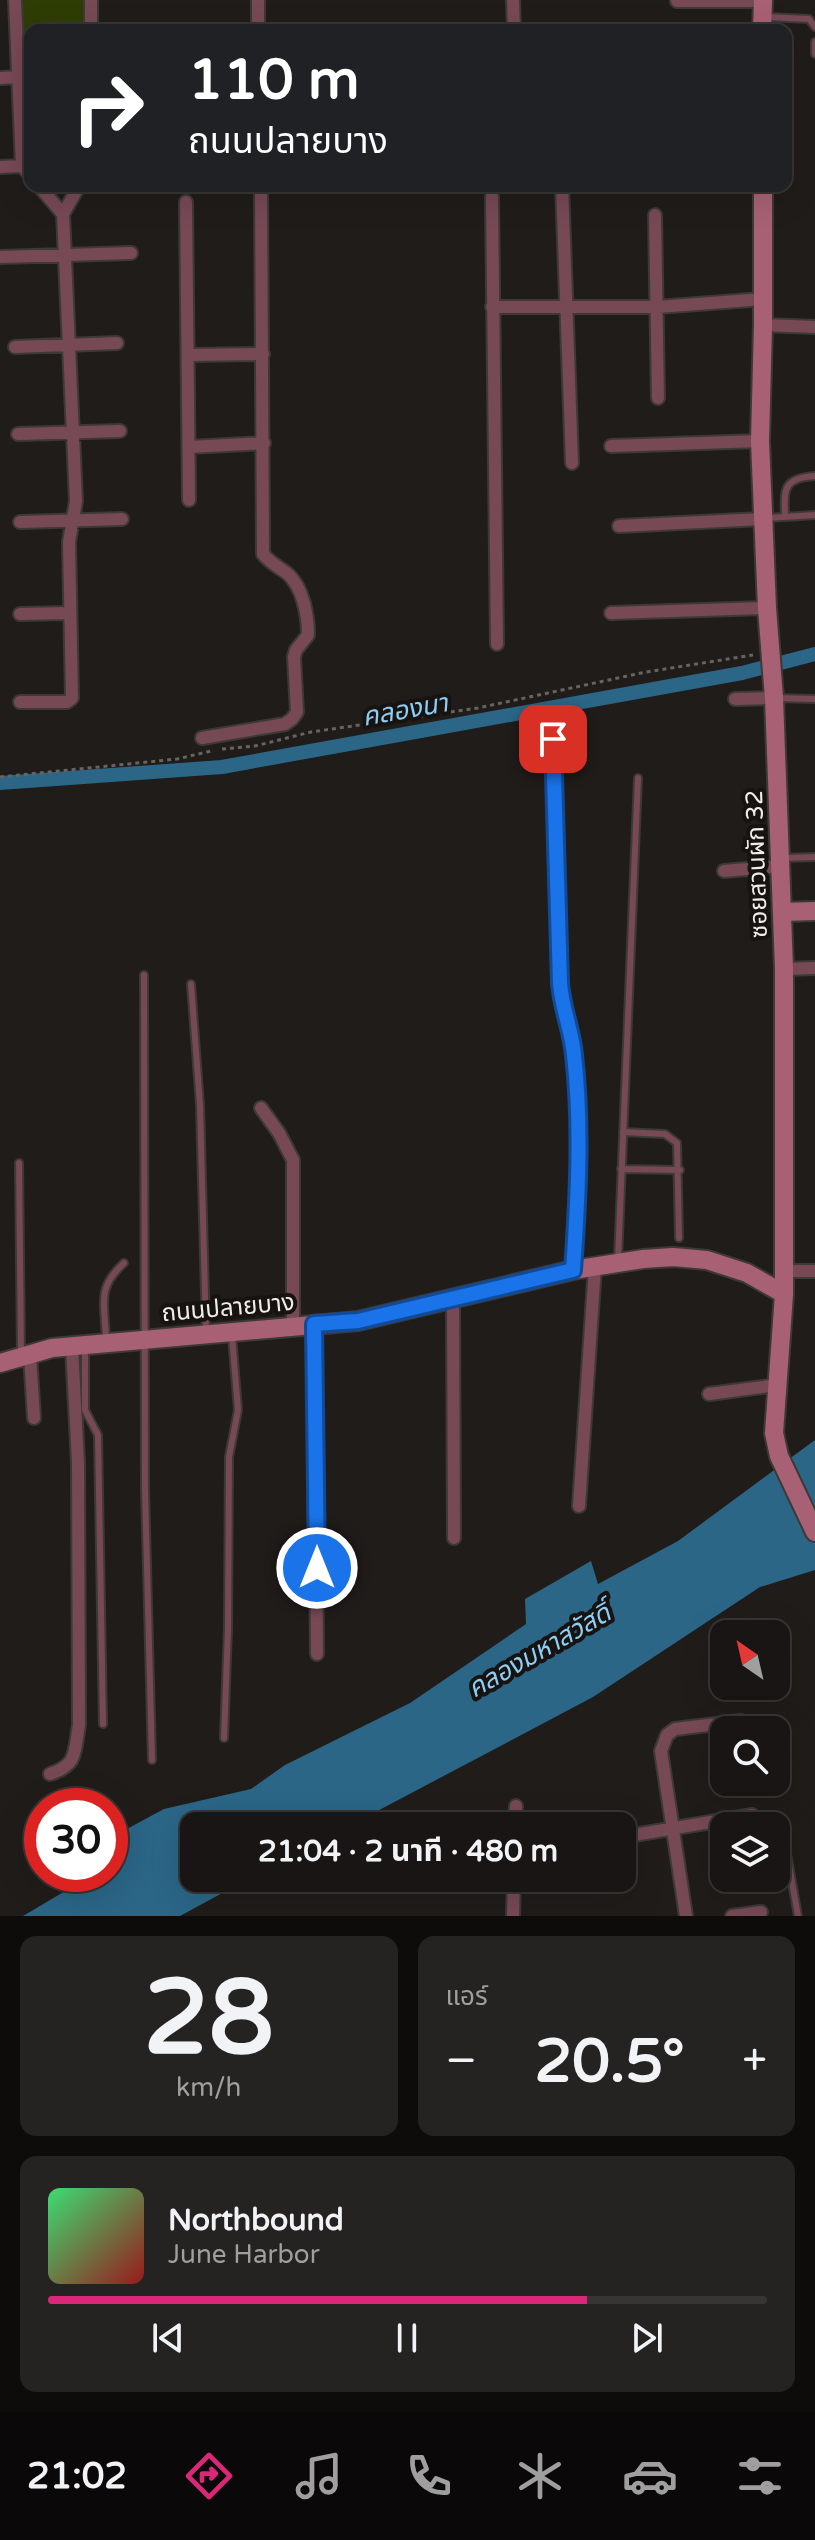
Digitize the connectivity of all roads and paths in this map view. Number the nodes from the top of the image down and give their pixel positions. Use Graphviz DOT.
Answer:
graph roads {
  1 [pos="15,0"];
  2 [pos="91,0"];
  3 [pos="258,0"];
  4 [pos="513,0"];
  5 [pos="677,1"];
  6 [pos="763,12"];
  7 [pos="91,24"];
  8 [pos="258,24"];
  9 [pos="514,24"];
  10 [pos="815,27"];
  11 [pos="815,42"];
  12 [pos="815,54"];
  13 [pos="18,77"];
  14 [pos="0,78"];
  15 [pos="24,148"];
  16 [pos="0,167"];
  17 [pos="24,171"];
  18 [pos="44,192"];
  19 [pos="76,192"];
  20 [pos="261,192"];
  21 [pos="562,192"];
  22 [pos="763,192"];
  23 [pos="492,197"];
  24 [pos="186,202"];
  25 [pos="63,214"];
  26 [pos="655,215"];
  27 [pos="131,253"];
  28 [pos="64,255"];
  29 [pos="0,257"];
  30 [pos="763,299"];
  31 [pos="492,307"];
  32 [pos="658,307"];
  33 [pos="566,308"];
  34 [pos="763,325"];
  35 [pos="815,327"];
  36 [pos="117,343"];
  37 [pos="68,345"];
  38 [pos="15,347"];
  39 [pos="263,354"];
  40 [pos="188,355"];
  41 [pos="658,398"];
  42 [pos="120,431"];
  43 [pos="72,433"];
  44 [pos="18,434"];
  45 [pos="760,441"];
  46 [pos="264,443"];
  47 [pos="611,446"];
  48 [pos="189,447"];
  49 [pos="572,463"];
  50 [pos="815,476"];
  51 [pos="189,500"];
  52 [pos="815,515"];
  53 [pos="785,517"];
  54 [pos="122,519"];
  55 [pos="762,519"];
  56 [pos="72,520"];
  57 [pos="20,522"];
  58 [pos="619,526"];
  59 [pos="767,608"];
  60 [pos="70,613"];
  61 [pos="611,613"];
  62 [pos="20,614"];
  63 [pos="497,644"];
  64 [pos="766,660"];
  65 [pos="774,698"];
  66 [pos="735,699"];
  67 [pos="815,699"];
  68 [pos="20,702"];
  69 [pos="202,738"];
  70 [pos="553,739"];
  71 [pos="0,777"];
  72 [pos="638,778"];
  73 [pos="815,857"];
  74 [pos="782,862"];
  75 [pos="724,871"];
  76 [pos="815,911"];
  77 [pos="783,912"];
  78 [pos="815,968"];
  79 [pos="784,969"];
  80 [pos="144,975"];
  81 [pos="191,984"];
  82 [pos="261,1108"];
  83 [pos="623,1132"];
  84 [pos="19,1163"];
  85 [pos="621,1169"];
  86 [pos="680,1170"];
  87 [pos="679,1238"];
  88 [pos="124,1263"];
  89 [pos="618,1263"];
  90 [pos="595,1266"];
  91 [pos="573,1270"];
  92 [pos="784,1271"];
  93 [pos="815,1271"];
  94 [pos="784,1294"];
  95 [pos="453,1298"];
  96 [pos="314,1324"];
  97 [pos="293,1326"];
  98 [pos="232,1332"];
  99 [pos="206,1334"];
  100 [pos="144,1340"];
  101 [pos="106,1343"];
  102 [pos="79,1346"];
  103 [pos="25,1356"];
  104 [pos="0,1363"];
  105 [pos="777,1385"];
  106 [pos="709,1394"];
  107 [pos="34,1418"];
  108 [pos="579,1506"];
  109 [pos="815,1532"];
  110 [pos="454,1538"];
  111 [pos="317,1654"];
  112 [pos="103,1724"];
  113 [pos="710,1725"];
  114 [pos="224,1738"];
  115 [pos="152,1760"];
  116 [pos="50,1774"];
  117 [pos="516,1806"];
  118 [pos="516,1812"];
  119 [pos="710,1821"];
  120 [pos="672,1826"];
  121 [pos="636,1835"];
  122 [pos="790,1871"];
  123 [pos="514,1892"];
  124 [pos="761,1912"];
  125 [pos="513,1916"];
  126 [pos="686,1916"];
  127 [pos="732,1916"];
  128 [pos="798,1916"];
  1 -- 13 [label="street"];
  2 -- 7 [label="street"];
  3 -- 8 [label="street"];
  4 -- 9 [label="street"];
  5 -- 6 [label="street"];
  6 -- 10 [label="lane"];
  11 -- 12 [label="lane"];
  13 -- 14 [label="street"];
  13 -- 15 [label="street"];
  16 -- 17 [label="street"];
  18 -- 25 [label="street"];
  19 -- 25 [label="street"];
  20 -- 39 [label="street"];
  21 -- 33 [label="street"];
  22 -- 30 [label="street, ซอยสวนผัก 32"];
  23 -- 31 [label="street"];
  24 -- 40 [label="street"];
  25 -- 28 [label="street"];
  26 -- 32 [label="street"];
  27 -- 28 [label="street"];
  28 -- 29 [label="street"];
  28 -- 37 [label="street"];
  30 -- 32 [label="street"];
  30 -- 34 [label="street, ซอยสวนผัก 32"];
  31 -- 33 [label="street"];
  31 -- 63 [label="street"];
  32 -- 33 [label="street"];
  32 -- 41 [label="street"];
  33 -- 49 [label="street"];
  34 -- 35 [label="street"];
  34 -- 45 [label="street, ซอยสวนผัก 32"];
  36 -- 37 [label="street"];
  37 -- 38 [label="street"];
  37 -- 43 [label="street"];
  39 -- 40 [label="street"];
  39 -- 46 [label="street"];
  40 -- 48 [label="street"];
  42 -- 43 [label="street"];
  43 -- 44 [label="street"];
  43 -- 56 [label="street"];
  45 -- 47 [label="street"];
  45 -- 55 [label="street, ซอยสวนผัก 32"];
  46 -- 48 [label="street"];
  46 -- 69 [label="street"];
  48 -- 51 [label="street"];
  50 -- 53 [label="lane"];
  52 -- 53 [label="lane"];
  53 -- 55 [label="lane"];
  54 -- 56 [label="street"];
  55 -- 58 [label="street"];
  55 -- 59 [label="street, ซอยสวนผัก 32"];
  56 -- 57 [label="street"];
  56 -- 60 [label="street"];
  59 -- 61 [label="street"];
  59 -- 64 [label="street, ซอยสวนผัก 32"];
  60 -- 62 [label="street"];
  60 -- 68 [label="street"];
  64 -- 65 [label="street, ซอยสวนผัก 32"];
  64 -- 71 [label="path"];
  65 -- 66 [label="street"];
  65 -- 67 [label="lane"];
  65 -- 74 [label="street, ซอยสวนผัก 32"];
  70 -- 91 [label="street"];
  72 -- 83 [label="lane"];
  73 -- 74 [label="lane"];
  74 -- 75 [label="street"];
  74 -- 77 [label="street, ซอยสวนผัก 32"];
  76 -- 77 [label="street"];
  77 -- 79 [label="street, ซอยสวนผัก 32"];
  78 -- 79 [label="street"];
  79 -- 92 [label="street, ซอยสวนผัก 32"];
  80 -- 100 [label="lane"];
  81 -- 99 [label="lane"];
  82 -- 97 [label="street"];
  83 -- 85 [label="lane"];
  83 -- 86 [label="lane"];
  84 -- 103 [label="lane"];
  85 -- 86 [label="lane"];
  85 -- 89 [label="lane"];
  86 -- 87 [label="lane"];
  88 -- 101 [label="lane"];
  89 -- 90 [label="street, ถนนปลายบาง"];
  89 -- 94 [label="street, ถนนปลายบาง"];
  90 -- 91 [label="street, ถนนปลายบาง"];
  90 -- 108 [label="street"];
  91 -- 95 [label="street, ถนนปลายบาง"];
  92 -- 93 [label="street"];
  92 -- 94 [label="street, ซอยสวนผัก 32"];
  94 -- 105 [label="street, ซอยสวนผัก 32"];
  95 -- 96 [label="street, ถนนปลายบาง"];
  95 -- 110 [label="street"];
  96 -- 97 [label="street, ถนนปลายบาง"];
  96 -- 111 [label="street"];
  97 -- 98 [label="street, ถนนปลายบาง"];
  98 -- 99 [label="street, ถนนปลายบาง"];
  98 -- 114 [label="lane"];
  99 -- 100 [label="street, ถนนปลายบาง"];
  100 -- 101 [label="street, ถนนปลายบาง"];
  100 -- 115 [label="lane"];
  101 -- 102 [label="street, ถนนปลายบาง"];
  102 -- 103 [label="street, ถนนปลายบาง"];
  102 -- 112 [label="lane"];
  102 -- 116 [label="street"];
  103 -- 104 [label="street, ถนนปลายบาง"];
  103 -- 107 [label="street"];
  105 -- 106 [label="street"];
  105 -- 109 [label="street, ซอยสวนผัก 32"];
  113 -- 120 [label="street"];
  117 -- 118 [label="street"];
  119 -- 120 [label="street"];
  120 -- 121 [label="street"];
  120 -- 126 [label="street"];
  122 -- 128 [label="lane"];
  123 -- 125 [label="street"];
  124 -- 127 [label="street"];
}
